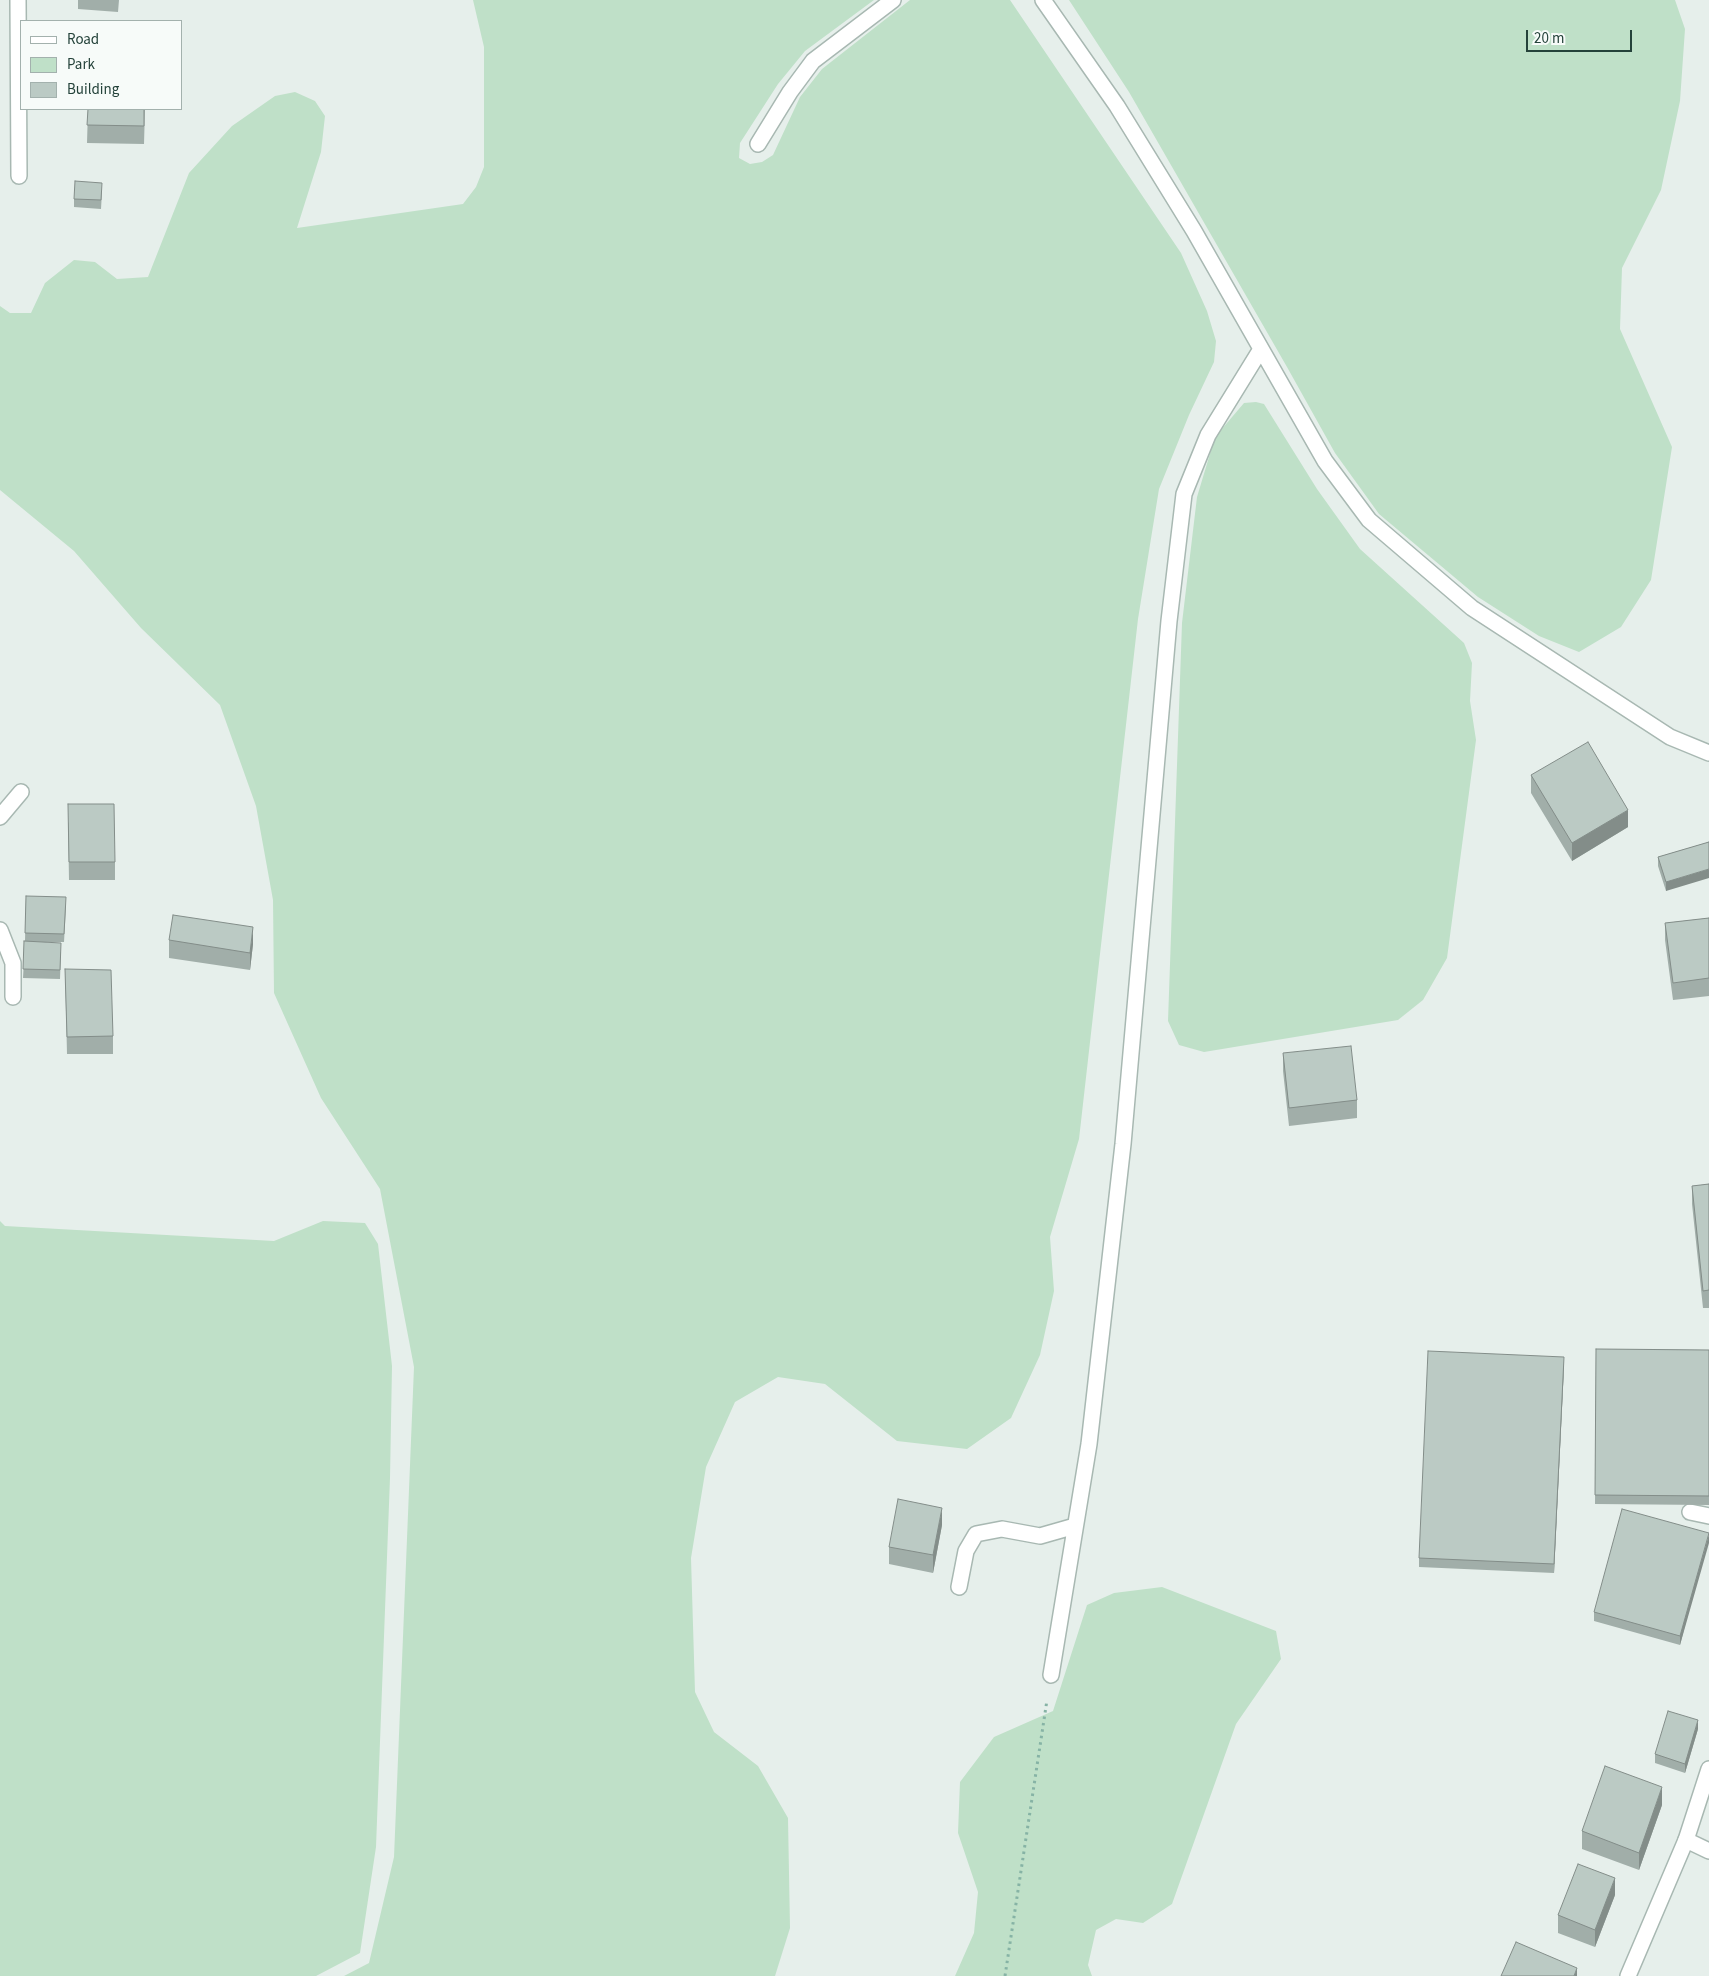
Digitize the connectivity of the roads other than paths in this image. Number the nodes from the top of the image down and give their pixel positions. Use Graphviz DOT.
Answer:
graph roads {
  1 [pos="18,0"];
  2 [pos="893,0"];
  3 [pos="1043,0"];
  4 [pos="758,144"];
  5 [pos="19,176"];
  6 [pos="1261,349"];
  7 [pos="1709,753"];
  8 [pos="21,792"];
  9 [pos="0,817"];
  10 [pos="0,930"];
  11 [pos="13,997"];
  12 [pos="1690,1512"];
  13 [pos="1709,1516"];
  14 [pos="1076,1526"];
  15 [pos="959,1587"];
  16 [pos="1051,1675"];
  17 [pos="1709,1770"];
  18 [pos="1686,1840"];
  19 [pos="1709,1851"];
  20 [pos="1628,1976"];
  1 -- 5 [label="street"];
  2 -- 4 [label="street"];
  3 -- 6 [label="street"];
  6 -- 7 [label="street"];
  6 -- 14 [label="street"];
  8 -- 9 [label="street"];
  10 -- 11 [label="street"];
  12 -- 13 [label="street"];
  14 -- 15 [label="street"];
  14 -- 16 [label="street"];
  17 -- 18 [label="street"];
  18 -- 19 [label="street"];
  18 -- 20 [label="street"];
}
